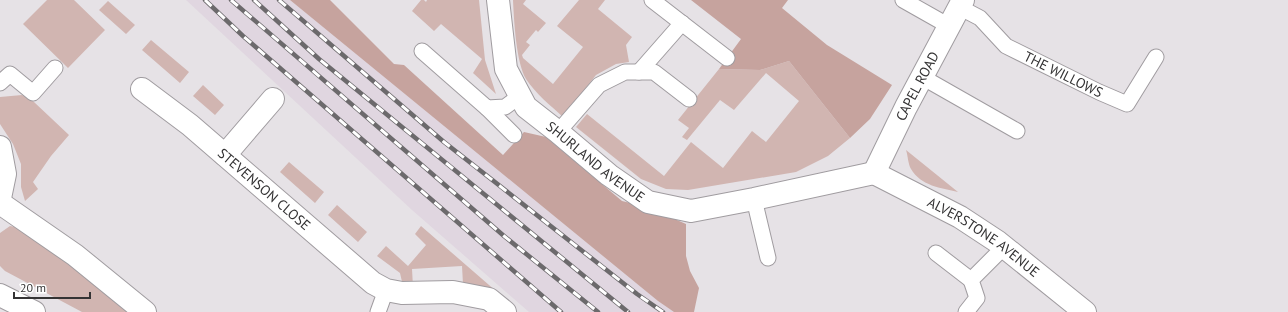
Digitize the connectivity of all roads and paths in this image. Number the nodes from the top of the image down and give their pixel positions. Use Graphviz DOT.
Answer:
graph roads {
  1 [pos="498,0"];
  2 [pos="652,0"];
  3 [pos="903,0"];
  4 [pos="961,3"];
  5 [pos="682,23"];
  6 [pos="949,26"];
  7 [pos="422,51"];
  8 [pos="1156,57"];
  9 [pos="727,58"];
  10 [pos="56,68"];
  11 [pos="639,72"];
  12 [pos="922,77"];
  13 [pos="0,83"];
  14 [pos="142,89"];
  15 [pos="520,96"];
  16 [pos="273,99"];
  17 [pos="689,99"];
  18 [pos="487,108"];
  19 [pos="1017,131"];
  20 [pos="558,132"];
  21 [pos="514,135"];
  22 [pos="0,147"];
  23 [pos="225,155"];
  24 [pos="874,173"];
  25 [pos="0,198"];
  26 [pos="754,199"];
  27 [pos="0,203"];
  28 [pos="1004,247"];
  29 [pos="936,253"];
  30 [pos="768,258"];
  31 [pos="971,280"];
  32 [pos="386,290"];
  33 [pos="0,295"];
  34 [pos="34,312"];
  35 [pos="145,312"];
  36 [pos="378,312"];
  37 [pos="505,312"];
  38 [pos="966,312"];
  39 [pos="1085,312"];
  1 -- 15 [label="street, SHURLAND AVENUE"];
  2 -- 5 [label="lane"];
  3 -- 6 [label="lane"];
  4 -- 6 [label="street, CAPEL ROAD"];
  4 -- 8 [label="lane, THE WILLOWS"];
  5 -- 9 [label="lane"];
  5 -- 11 [label="lane"];
  6 -- 12 [label="street, CAPEL ROAD"];
  7 -- 18 [label="lane"];
  10 -- 13 [label="lane"];
  11 -- 17 [label="lane"];
  11 -- 20 [label="lane"];
  12 -- 19 [label="lane"];
  12 -- 24 [label="street, CAPEL ROAD"];
  14 -- 23 [label="street, STEVENSON CLOSE"];
  15 -- 18 [label="lane"];
  15 -- 20 [label="street, SHURLAND AVENUE"];
  16 -- 23 [label="street"];
  18 -- 21 [label="lane"];
  20 -- 26 [label="street, SHURLAND AVENUE"];
  22 -- 25 [label="street"];
  23 -- 32 [label="street, STEVENSON CLOSE"];
  24 -- 26 [label="street, SHURLAND AVENUE"];
  24 -- 28 [label="street, ALVERSTONE AVENUE"];
  26 -- 30 [label="lane"];
  27 -- 35 [label="street"];
  28 -- 31 [label="lane"];
  28 -- 39 [label="street, ALVERSTONE AVENUE"];
  29 -- 31 [label="lane"];
  31 -- 38 [label="lane"];
  32 -- 36 [label="lane"];
  32 -- 37 [label="street, STEVENSON CLOSE"];
  33 -- 34 [label="street"];
}
